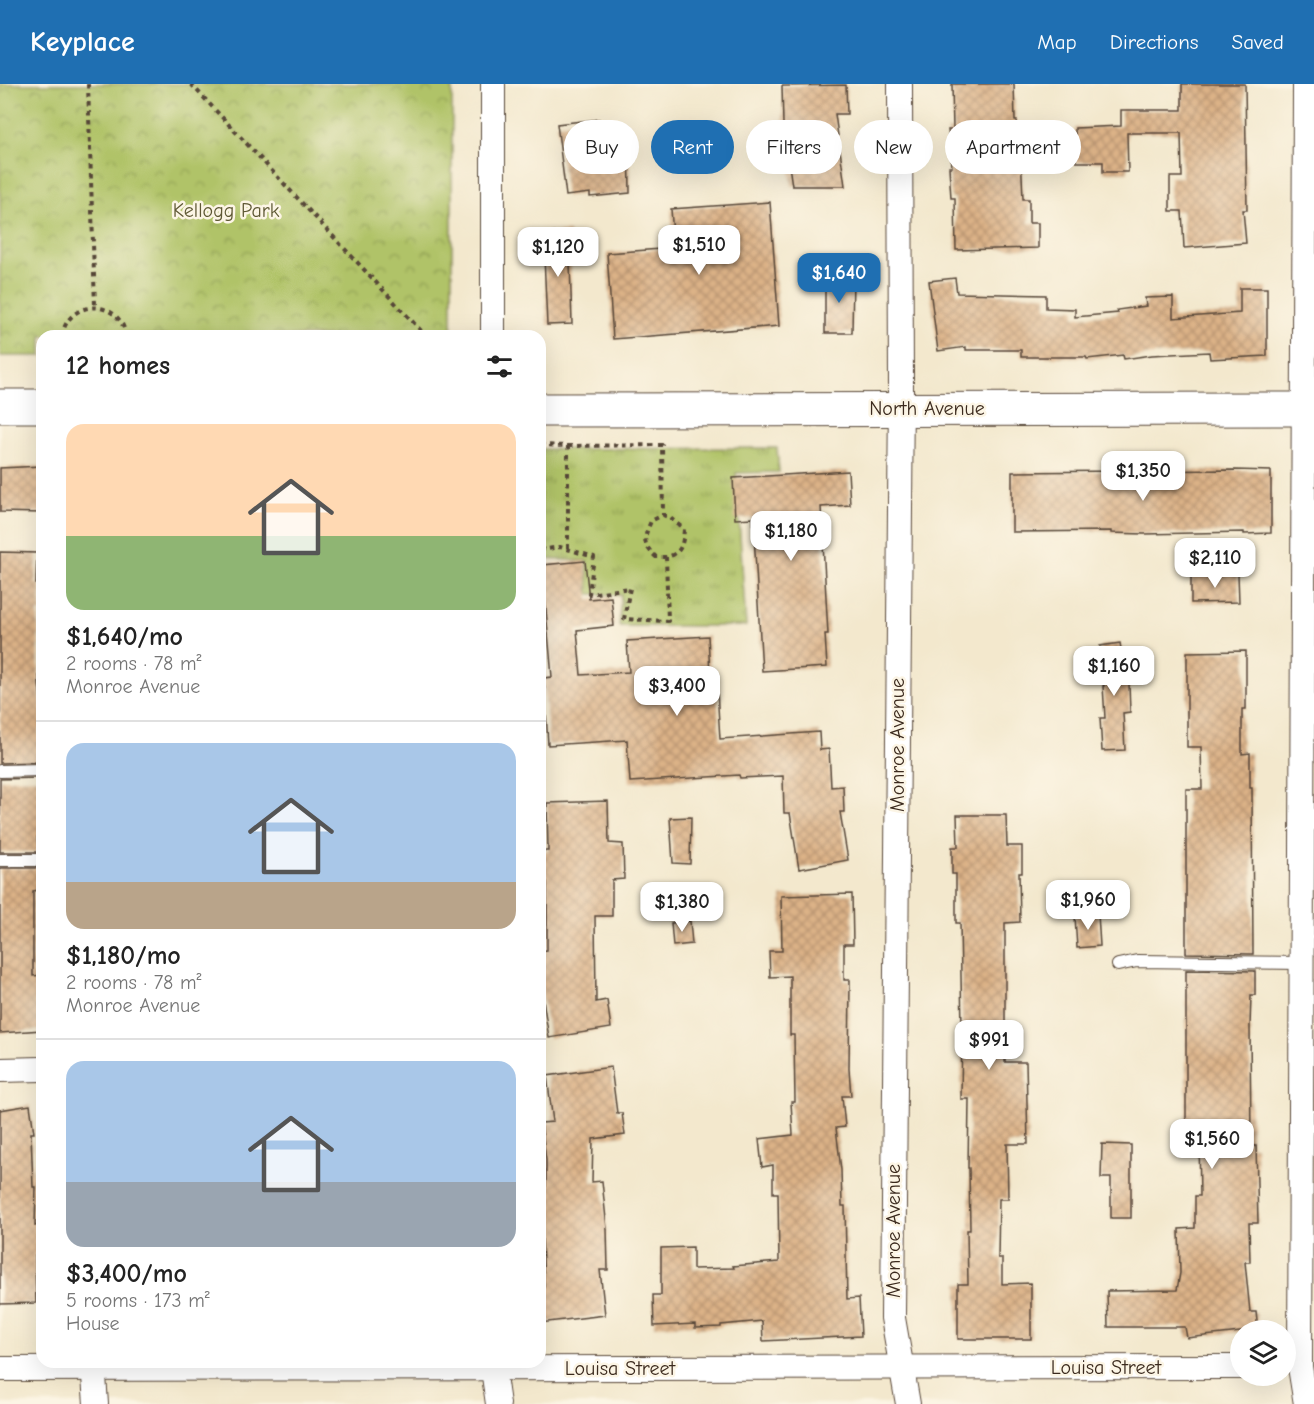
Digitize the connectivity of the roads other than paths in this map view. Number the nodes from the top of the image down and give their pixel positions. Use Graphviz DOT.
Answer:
graph roads {
  1 [pos="493,84"];
  2 [pos="900,84"];
  3 [pos="1305,84"];
  4 [pos="493,330"];
  5 [pos="0,406"];
  6 [pos="36,406"];
  7 [pos="900,408"];
  8 [pos="1309,409"];
  9 [pos="546,410"];
  10 [pos="0,771"];
  11 [pos="36,771"];
  12 [pos="0,860"];
  13 [pos="36,860"];
  14 [pos="1301,963"];
  15 [pos="1118,965"];
  16 [pos="0,1070"];
  17 [pos="36,1070"];
  18 [pos="546,1365"];
  19 [pos="36,1367"];
  20 [pos="1230,1367"];
  21 [pos="1300,1367"];
  22 [pos="93,1368"];
  23 [pos="492,1368"];
  24 [pos="903,1368"];
  25 [pos="0,1369"];
  26 [pos="96,1404"];
  27 [pos="498,1404"];
  28 [pos="908,1404"];
  29 [pos="1306,1404"];
  1 -- 4 [label="street"];
  2 -- 7 [label="street, Monroe Avenue"];
  3 -- 8 [label="street"];
  5 -- 6 [label="main road"];
  7 -- 8 [label="main road, North Avenue"];
  7 -- 9 [label="main road, North Avenue"];
  7 -- 24 [label="street, Monroe Avenue"];
  8 -- 14 [label="street"];
  10 -- 11 [label="lane"];
  12 -- 13 [label="lane"];
  14 -- 15 [label="lane"];
  14 -- 21 [label="street"];
  16 -- 17 [label="street"];
  18 -- 24 [label="street, Louisa Street"];
  19 -- 25 [label="street, Louisa Street"];
  20 -- 24 [label="street, Louisa Street"];
  21 -- 29 [label="street"];
  22 -- 26 [label="street"];
  23 -- 27 [label="street"];
  24 -- 28 [label="street, Monroe Avenue"];
}
